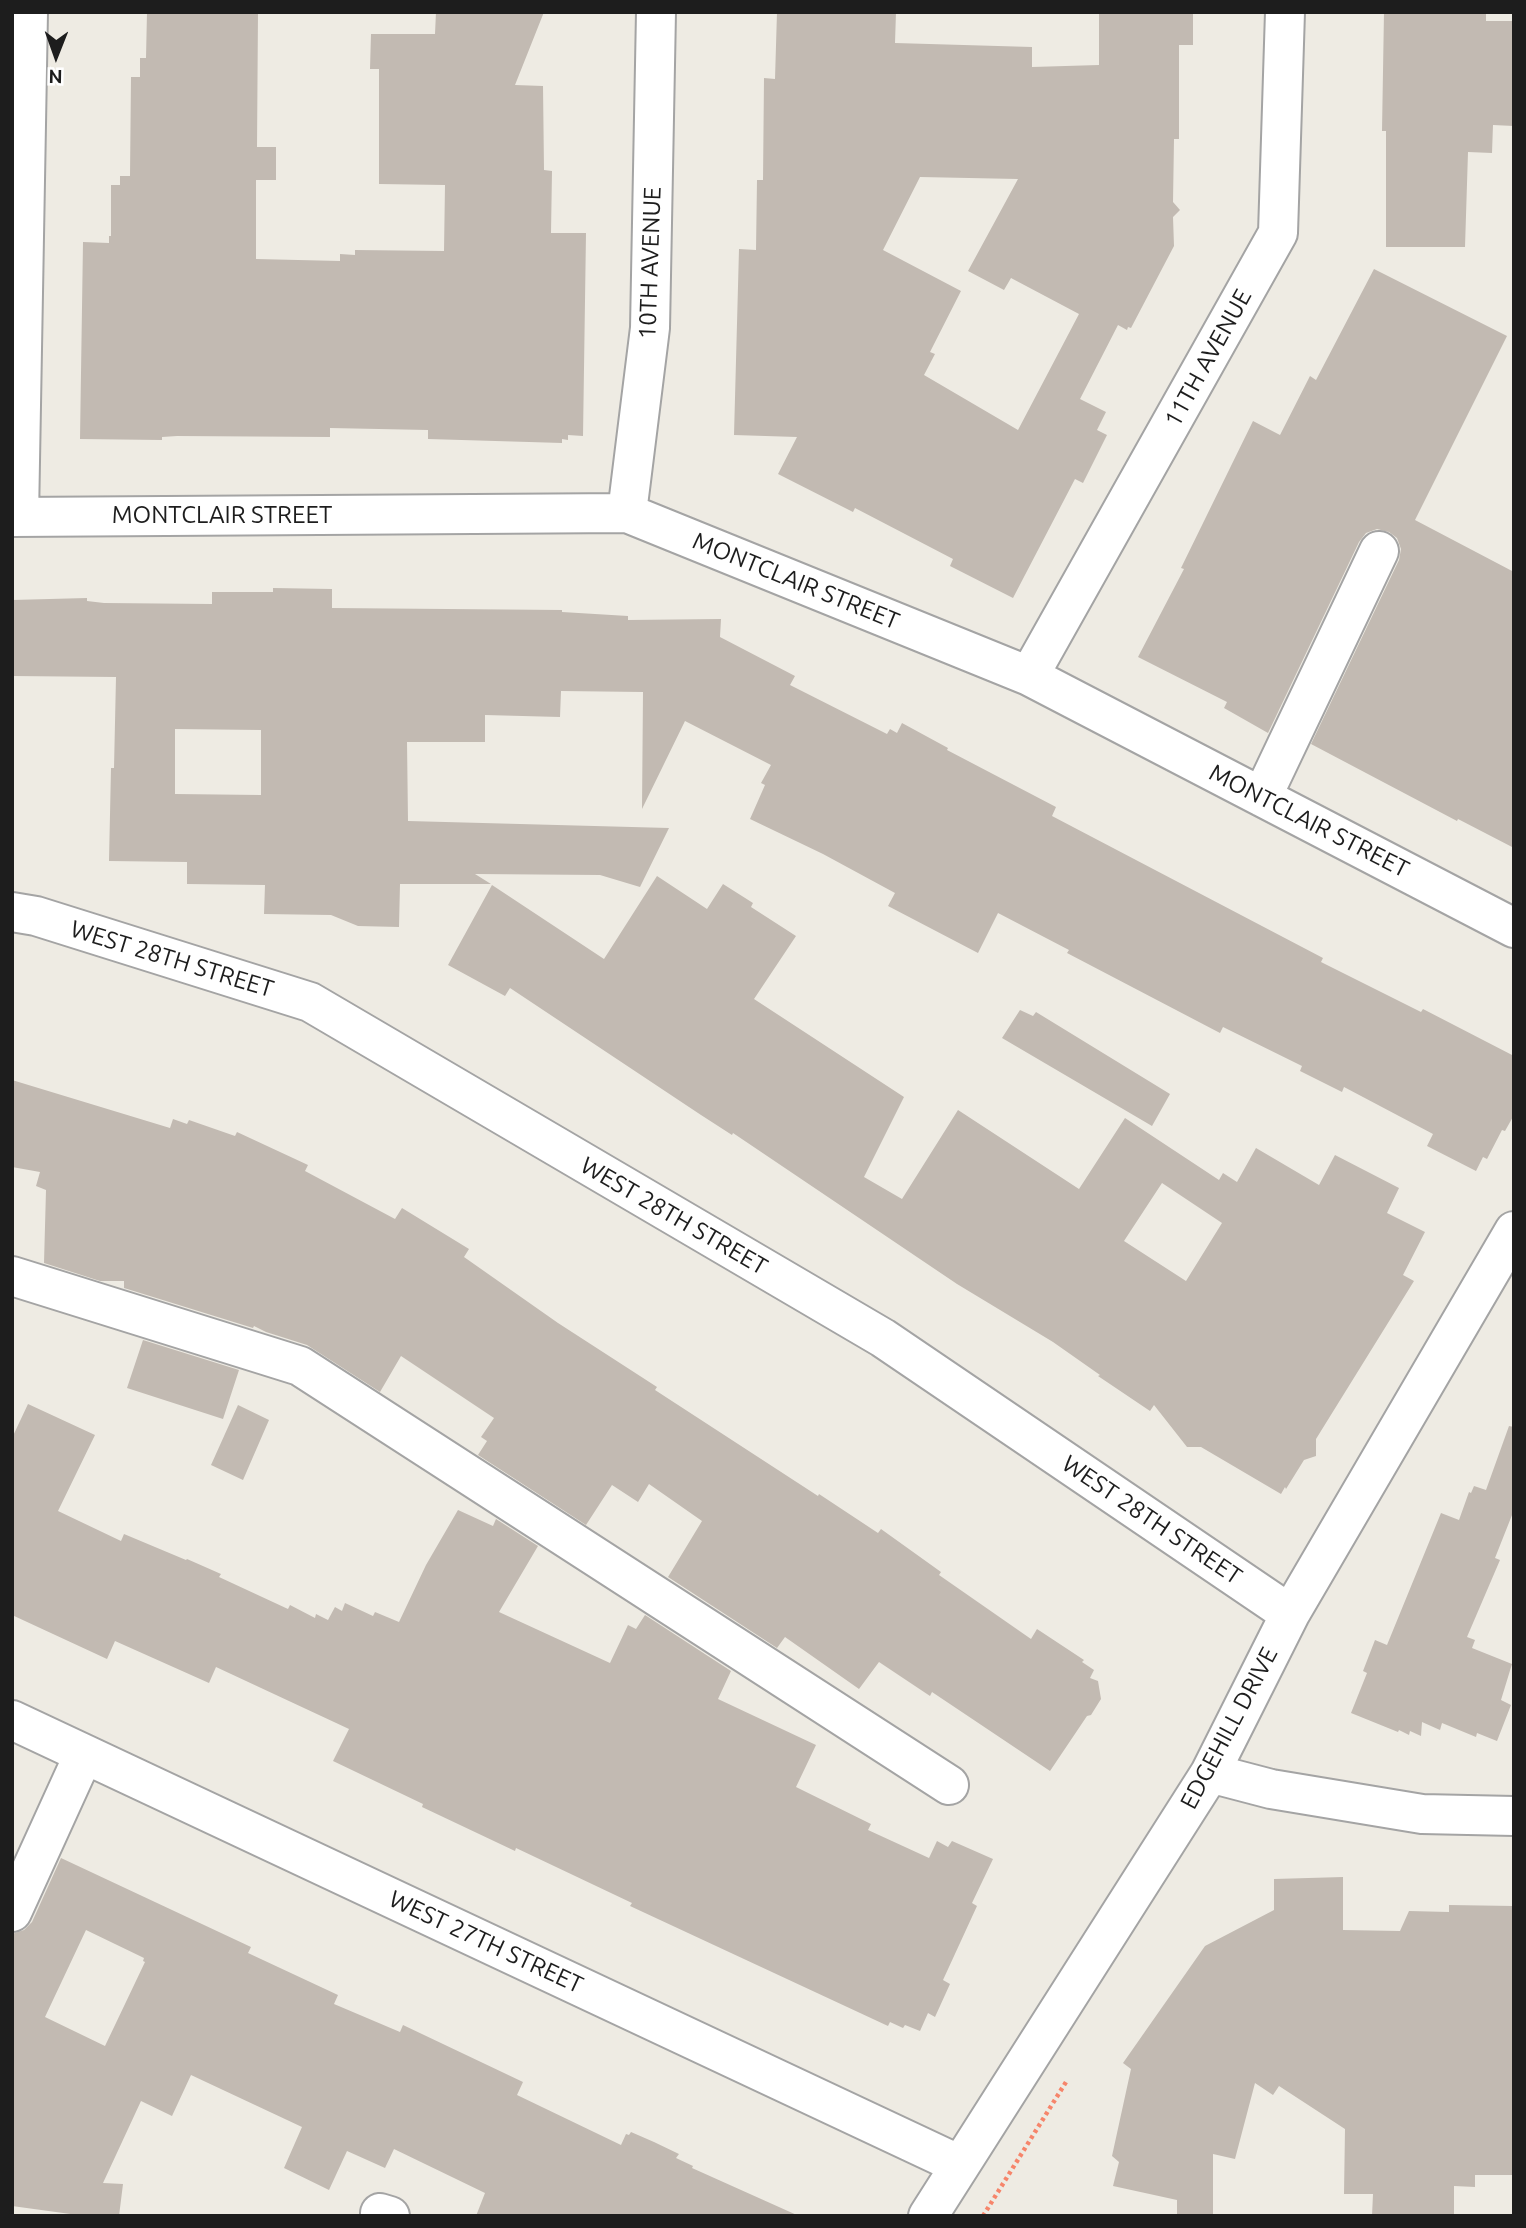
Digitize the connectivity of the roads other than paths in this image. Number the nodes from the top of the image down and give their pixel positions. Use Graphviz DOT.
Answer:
graph roads {
  1 [pos="28,12"];
  2 [pos="656,12"];
  3 [pos="1285,12"];
  4 [pos="19,204"];
  5 [pos="627,513"];
  6 [pos="16,517"];
  7 [pos="1379,551"];
  8 [pos="1029,676"];
  9 [pos="1262,797"];
  10 [pos="12,912"];
  11 [pos="1514,928"];
  12 [pos="1514,1231"];
  13 [pos="12,1276"];
  14 [pos="1290,1614"];
  15 [pos="12,1720"];
  16 [pos="84,1754"];
  17 [pos="1210,1773"];
  18 [pos="949,1785"];
  19 [pos="1514,1816"];
  20 [pos="12,1912"];
  21 [pos="960,2165"];
  22 [pos="928,2216"];
  1 -- 4 [label="street"];
  2 -- 5 [label="street, 10TH AVENUE"];
  3 -- 8 [label="street, 11TH AVENUE"];
  4 -- 6 [label="street"];
  5 -- 6 [label="street, MONTCLAIR STREET"];
  5 -- 8 [label="street, MONTCLAIR STREET"];
  7 -- 9 [label="street"];
  8 -- 9 [label="street, MONTCLAIR STREET"];
  9 -- 11 [label="street, MONTCLAIR STREET"];
  10 -- 14 [label="street, WEST 28TH STREET"];
  12 -- 14 [label="street, EDGEHILL DRIVE"];
  13 -- 18 [label="street"];
  14 -- 17 [label="street, EDGEHILL DRIVE"];
  15 -- 16 [label="street, WEST 27TH STREET"];
  16 -- 20 [label="street"];
  16 -- 21 [label="street, WEST 27TH STREET"];
  17 -- 19 [label="street"];
  17 -- 21 [label="street, EDGEHILL DRIVE"];
  21 -- 22 [label="street, EDGEHILL DRIVE"];
}
